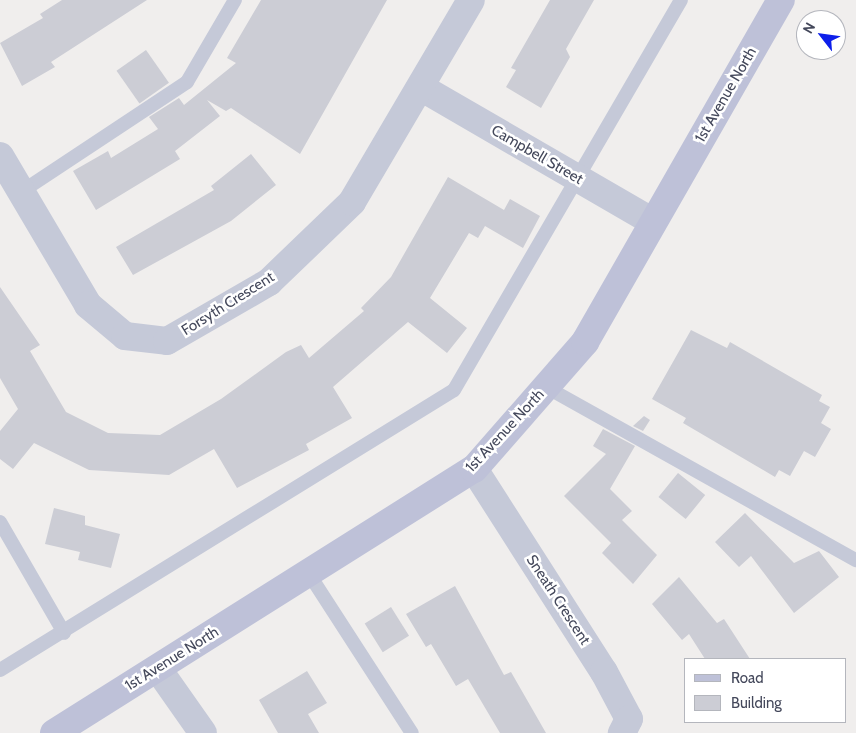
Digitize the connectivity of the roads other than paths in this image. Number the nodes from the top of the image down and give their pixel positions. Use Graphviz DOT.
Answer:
graph roads {
  1 [pos="235,0"];
  2 [pos="471,0"];
  3 [pos="682,0"];
  4 [pos="781,0"];
  5 [pos="422,88"];
  6 [pos="0,156"];
  7 [pos="577,178"];
  8 [pos="21,192"];
  9 [pos="653,222"];
  10 [pos="546,387"];
  11 [pos="474,469"];
  12 [pos="0,522"];
  13 [pos="856,560"];
  14 [pos="309,574"];
  15 [pos="64,633"];
  16 [pos="158,669"];
  17 [pos="0,670"];
  18 [pos="54,733"];
  19 [pos="203,733"];
  20 [pos="412,733"];
  21 [pos="622,733"];
  1 -- 8 [label="lane"];
  2 -- 5 [label="street, Forsyth Crescent"];
  3 -- 7 [label="lane"];
  4 -- 9 [label="main road, 1st Avenue North"];
  5 -- 7 [label="street, Campbell Street"];
  5 -- 8 [label="street, Forsyth Crescent"];
  6 -- 8 [label="street, Forsyth Crescent"];
  7 -- 9 [label="street, Campbell Street"];
  7 -- 15 [label="lane"];
  9 -- 10 [label="main road, 1st Avenue North"];
  10 -- 11 [label="main road, 1st Avenue North"];
  10 -- 13 [label="lane"];
  11 -- 14 [label="main road, 1st Avenue North"];
  11 -- 21 [label="street, Sneath Crescent"];
  12 -- 15 [label="lane"];
  14 -- 16 [label="main road, 1st Avenue North"];
  14 -- 20 [label="lane"];
  15 -- 17 [label="lane"];
  16 -- 18 [label="main road, 1st Avenue North"];
  16 -- 19 [label="street"];
}
